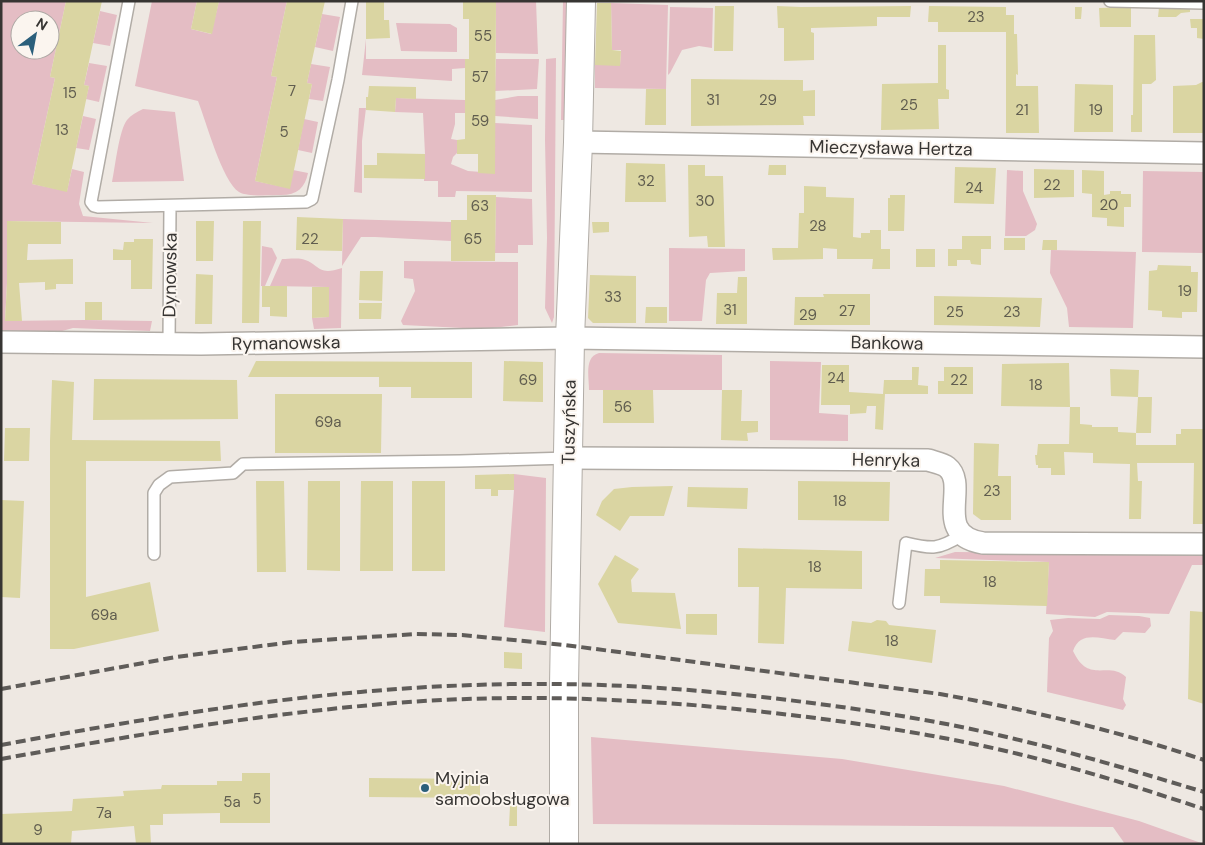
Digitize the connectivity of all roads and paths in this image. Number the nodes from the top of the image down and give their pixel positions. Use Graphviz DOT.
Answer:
graph roads {
  1 [pos="129,1"];
  2 [pos="352,1"];
  3 [pos="581,1"];
  4 [pos="1110,1"];
  5 [pos="1203,3"];
  6 [pos="578,142"];
  7 [pos="1204,153"];
  8 [pos="170,206"];
  9 [pos="570,338"];
  10 [pos="1,342"];
  11 [pos="169,344"];
  12 [pos="1204,347"];
  13 [pos="569,458"];
  14 [pos="962,535"];
  15 [pos="1204,544"];
  16 [pos="154,554"];
  17 [pos="899,603"];
  18 [pos="564,844"];
  1 -- 8 [label="lane"];
  2 -- 8 [label="lane"];
  3 -- 6 [label="street, Tuszyńska"];
  4 -- 5 [label="lane"];
  6 -- 7 [label="street, Mieczysława Hertza"];
  6 -- 9 [label="street, Tuszyńska"];
  8 -- 11 [label="lane, Dynowska"];
  9 -- 11 [label="street, Rymanowska"];
  9 -- 12 [label="street, Bankowa"];
  9 -- 13 [label="street, Tuszyńska"];
  10 -- 11 [label="street, Rymanowska"];
  13 -- 14 [label="street, Henryka"];
  13 -- 16 [label="lane"];
  13 -- 18 [label="street, Tuszyńska"];
  14 -- 15 [label="street"];
  14 -- 17 [label="lane"];
}
